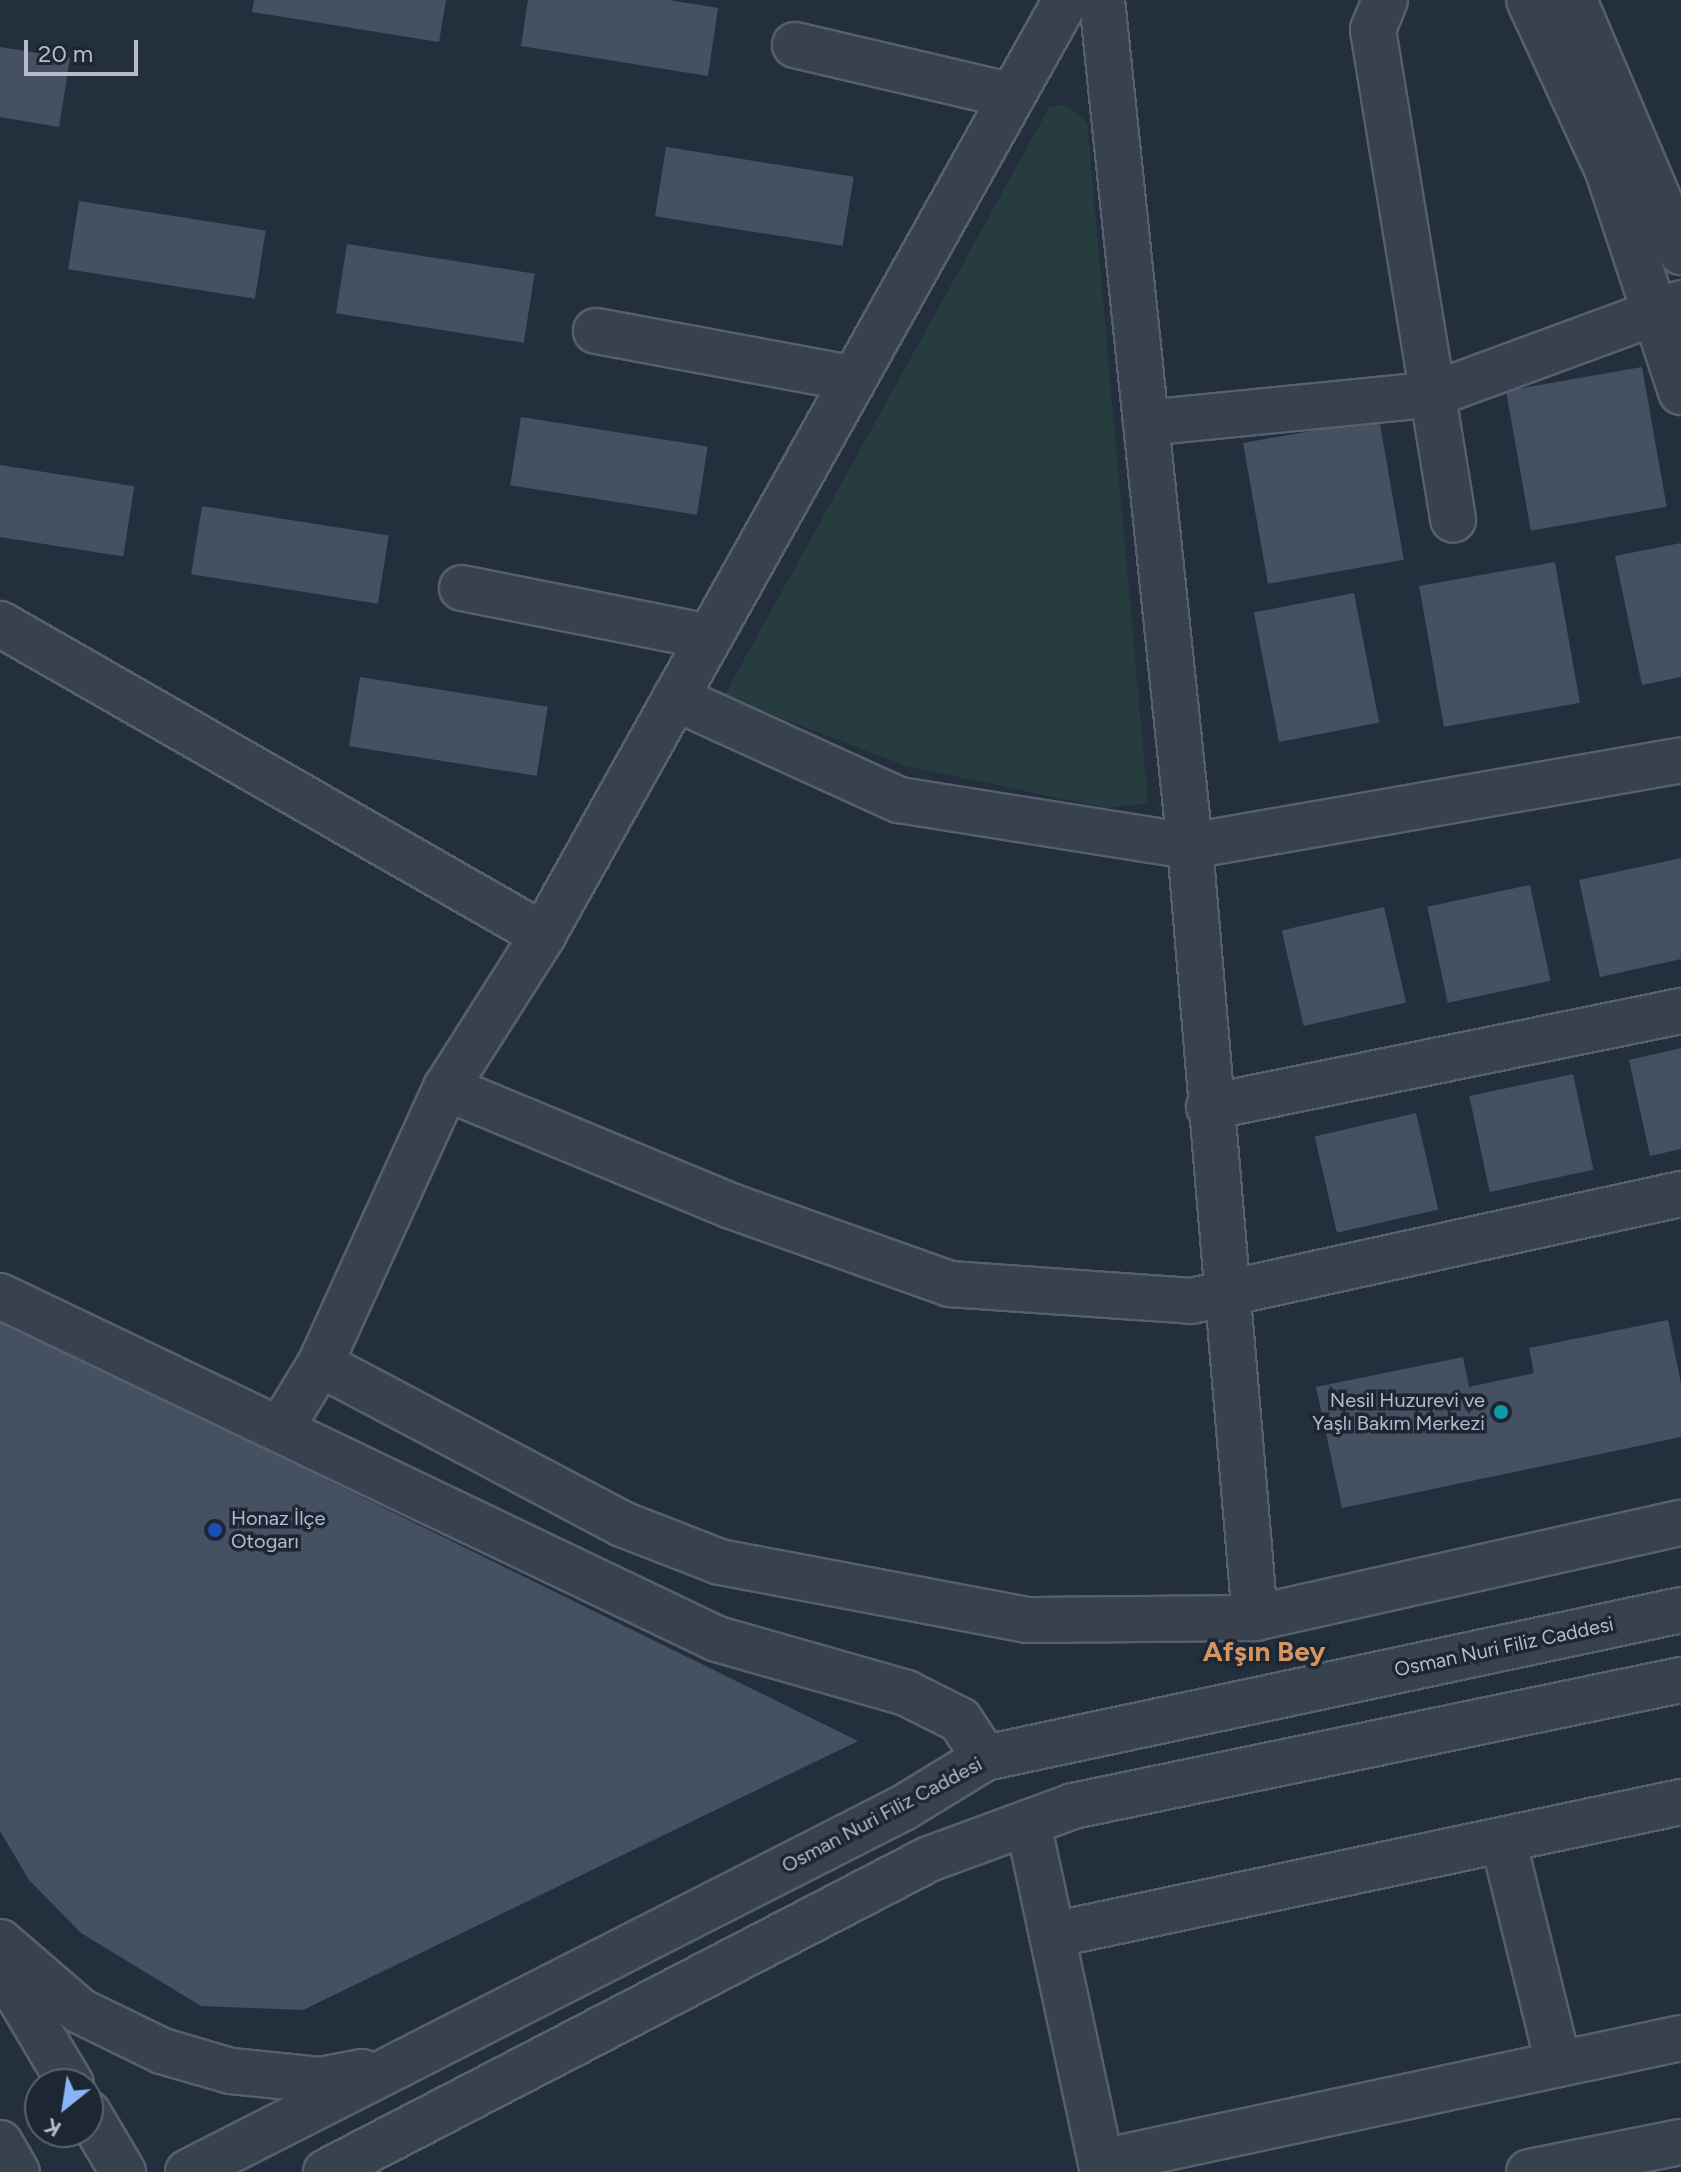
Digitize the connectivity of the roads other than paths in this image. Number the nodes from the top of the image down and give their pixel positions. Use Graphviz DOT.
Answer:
graph roads {
  1 [pos="1066,0"];
  2 [pos="1102,0"];
  3 [pos="1385,0"];
  4 [pos="1529,0"];
  5 [pos="1574,0"];
  6 [pos="795,45"];
  7 [pos="1012,96"];
  8 [pos="1681,252"];
  9 [pos="1668,310"];
  10 [pos="596,331"];
  11 [pos="854,379"];
  12 [pos="1681,392"];
  13 [pos="1434,394"];
  14 [pos="1146,423"];
  15 [pos="1453,519"];
  16 [pos="462,588"];
  17 [pos="0,624"];
  18 [pos="709,637"];
  19 [pos="675,698"];
  20 [pos="1681,760"];
  21 [pos="1190,846"];
  22 [pos="543,935"];
  23 [pos="1681,1011"];
  24 [pos="446,1088"];
  25 [pos="1209,1107"];
  26 [pos="1681,1194"];
  27 [pos="1224,1294"];
  28 [pos="0,1296"];
  29 [pos="320,1364"];
  30 [pos="281,1428"];
  31 [pos="1681,1523"];
  32 [pos="1681,1610"];
  33 [pos="1255,1618"];
  34 [pos="1681,1680"];
  35 [pos="985,1758"];
  36 [pos="1681,1802"];
  37 [pos="1028,1823"];
  38 [pos="1503,1840"];
  39 [pos="1052,1935"];
  40 [pos="0,1942"];
  41 [pos="0,1965"];
  42 [pos="1681,2038"];
  43 [pos="1558,2062"];
  44 [pos="396,2066"];
  45 [pos="61,2068"];
  46 [pos="104,2140"];
  47 [pos="1681,2142"];
  48 [pos="0,2143"];
  49 [pos="390,2154"];
  50 [pos="1595,2166"];
  51 [pos="1102,2167"];
  52 [pos="17,2172"];
  53 [pos="123,2172"];
  54 [pos="188,2172"];
  55 [pos="326,2172"];
  56 [pos="1529,2172"];
  1 -- 7 [label="street"];
  2 -- 14 [label="street"];
  3 -- 13 [label="street"];
  4 -- 9 [label="street"];
  5 -- 8 [label="street"];
  6 -- 7 [label="street"];
  7 -- 11 [label="street"];
  9 -- 12 [label="street"];
  9 -- 13 [label="street"];
  10 -- 11 [label="street"];
  11 -- 18 [label="street"];
  13 -- 14 [label="street"];
  13 -- 15 [label="street"];
  14 -- 21 [label="street"];
  16 -- 18 [label="street"];
  17 -- 22 [label="street"];
  18 -- 19 [label="street"];
  19 -- 21 [label="street"];
  19 -- 22 [label="street"];
  20 -- 21 [label="street"];
  21 -- 25 [label="street"];
  22 -- 24 [label="street"];
  23 -- 25 [label="street"];
  24 -- 27 [label="street"];
  24 -- 29 [label="street"];
  25 -- 27 [label="street"];
  26 -- 27 [label="street"];
  27 -- 33 [label="street"];
  28 -- 30 [label="street"];
  29 -- 30 [label="street"];
  29 -- 33 [label="street"];
  30 -- 35 [label="street"];
  31 -- 33 [label="street"];
  32 -- 35 [label="street, Osman Nuri Filiz Caddesi"];
  34 -- 37 [label="street"];
  35 -- 44 [label="street, Osman Nuri Filiz Caddesi"];
  36 -- 38 [label="street"];
  37 -- 39 [label="street"];
  37 -- 49 [label="street"];
  38 -- 39 [label="street"];
  38 -- 43 [label="street"];
  39 -- 51 [label="street"];
  40 -- 44 [label="street"];
  41 -- 45 [label="street"];
  42 -- 43 [label="street"];
  43 -- 51 [label="street"];
  44 -- 54 [label="street, Osman Nuri Filiz Caddesi"];
  46 -- 53 [label="street"];
  47 -- 50 [label="street"];
  48 -- 52 [label="street"];
  49 -- 55 [label="street"];
  50 -- 56 [label="street"];
}
